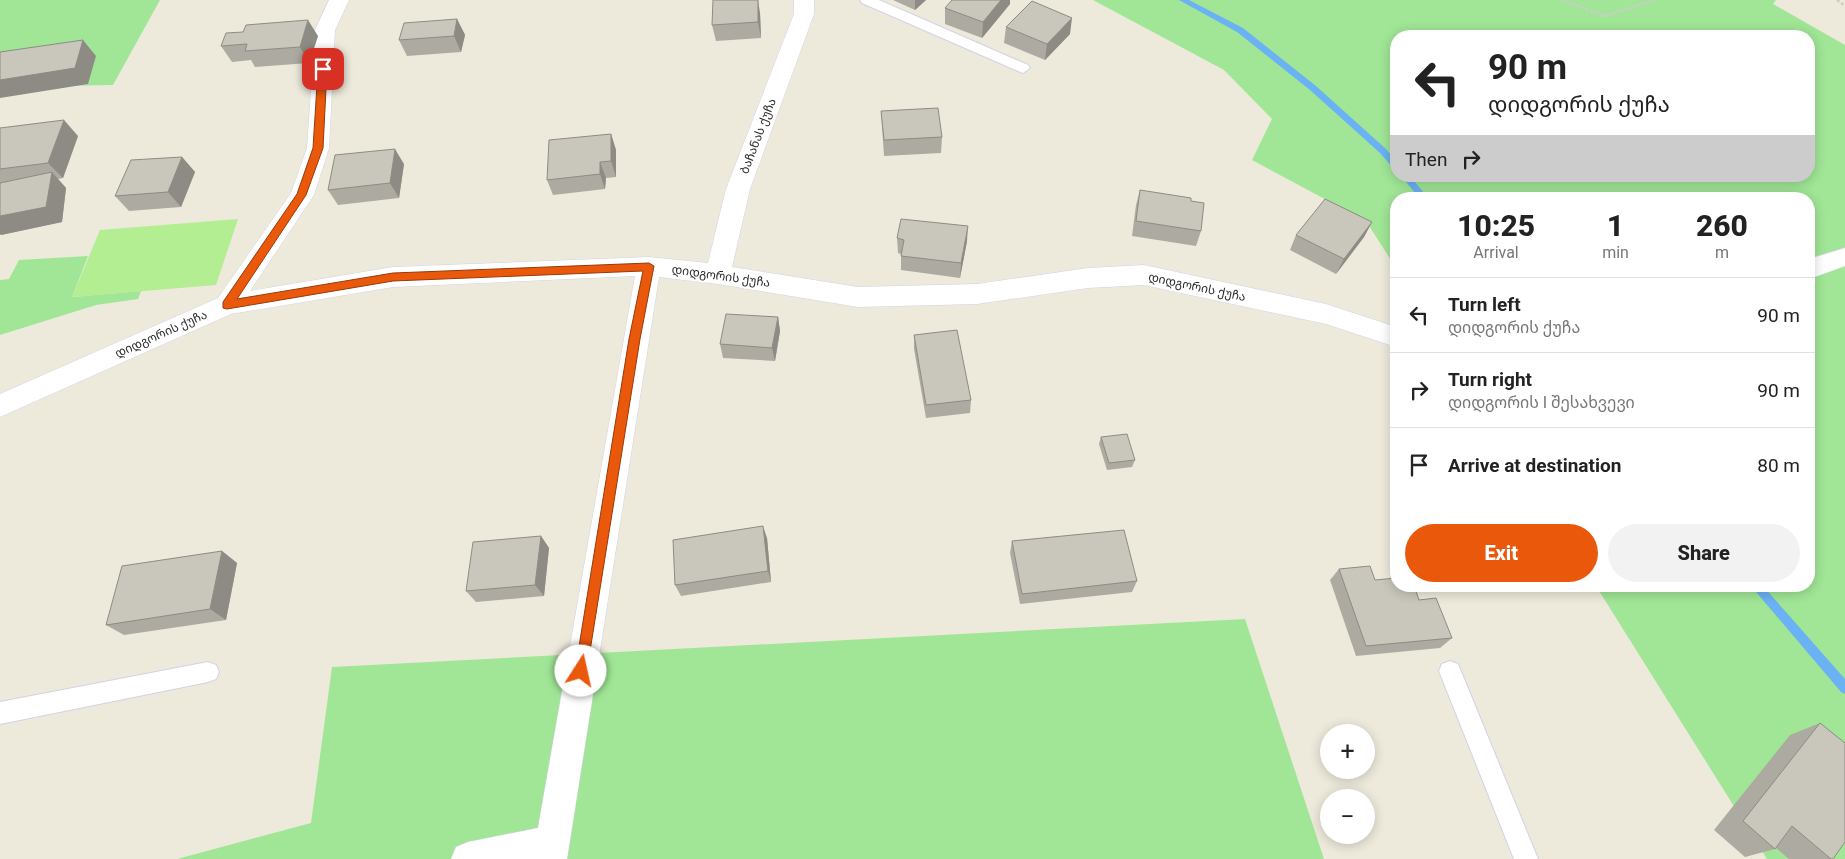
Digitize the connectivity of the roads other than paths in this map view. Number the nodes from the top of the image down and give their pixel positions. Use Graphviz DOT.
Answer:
graph roads {
  1 [pos="340,0"];
  2 [pos="804,0"];
  3 [pos="867,0"];
  4 [pos="1023,68"];
  5 [pos="1845,257"];
  6 [pos="649,266"];
  7 [pos="1815,267"];
  8 [pos="718,274"];
  9 [pos="227,305"];
  10 [pos="1390,335"];
  11 [pos="0,406"];
  12 [pos="1450,671"];
  13 [pos="208,672"];
  14 [pos="0,713"];
  15 [pos="550,851"];
  16 [pos="468,859"];
  17 [pos="1526,859"];
  1 -- 9 [label="street"];
  2 -- 8 [label="street, ბაჩანას ქუჩა"];
  3 -- 4 [label="lane"];
  5 -- 7 [label="street"];
  6 -- 8 [label="street, დიდგორის ქუჩა"];
  6 -- 9 [label="street, დიდგორის ქუჩა"];
  6 -- 15 [label="street"];
  8 -- 10 [label="street, დიდგორის ქუჩა"];
  9 -- 11 [label="street, დიდგორის ქუჩა"];
  12 -- 17 [label="lane"];
  13 -- 14 [label="lane"];
  15 -- 16 [label="street"];
}
